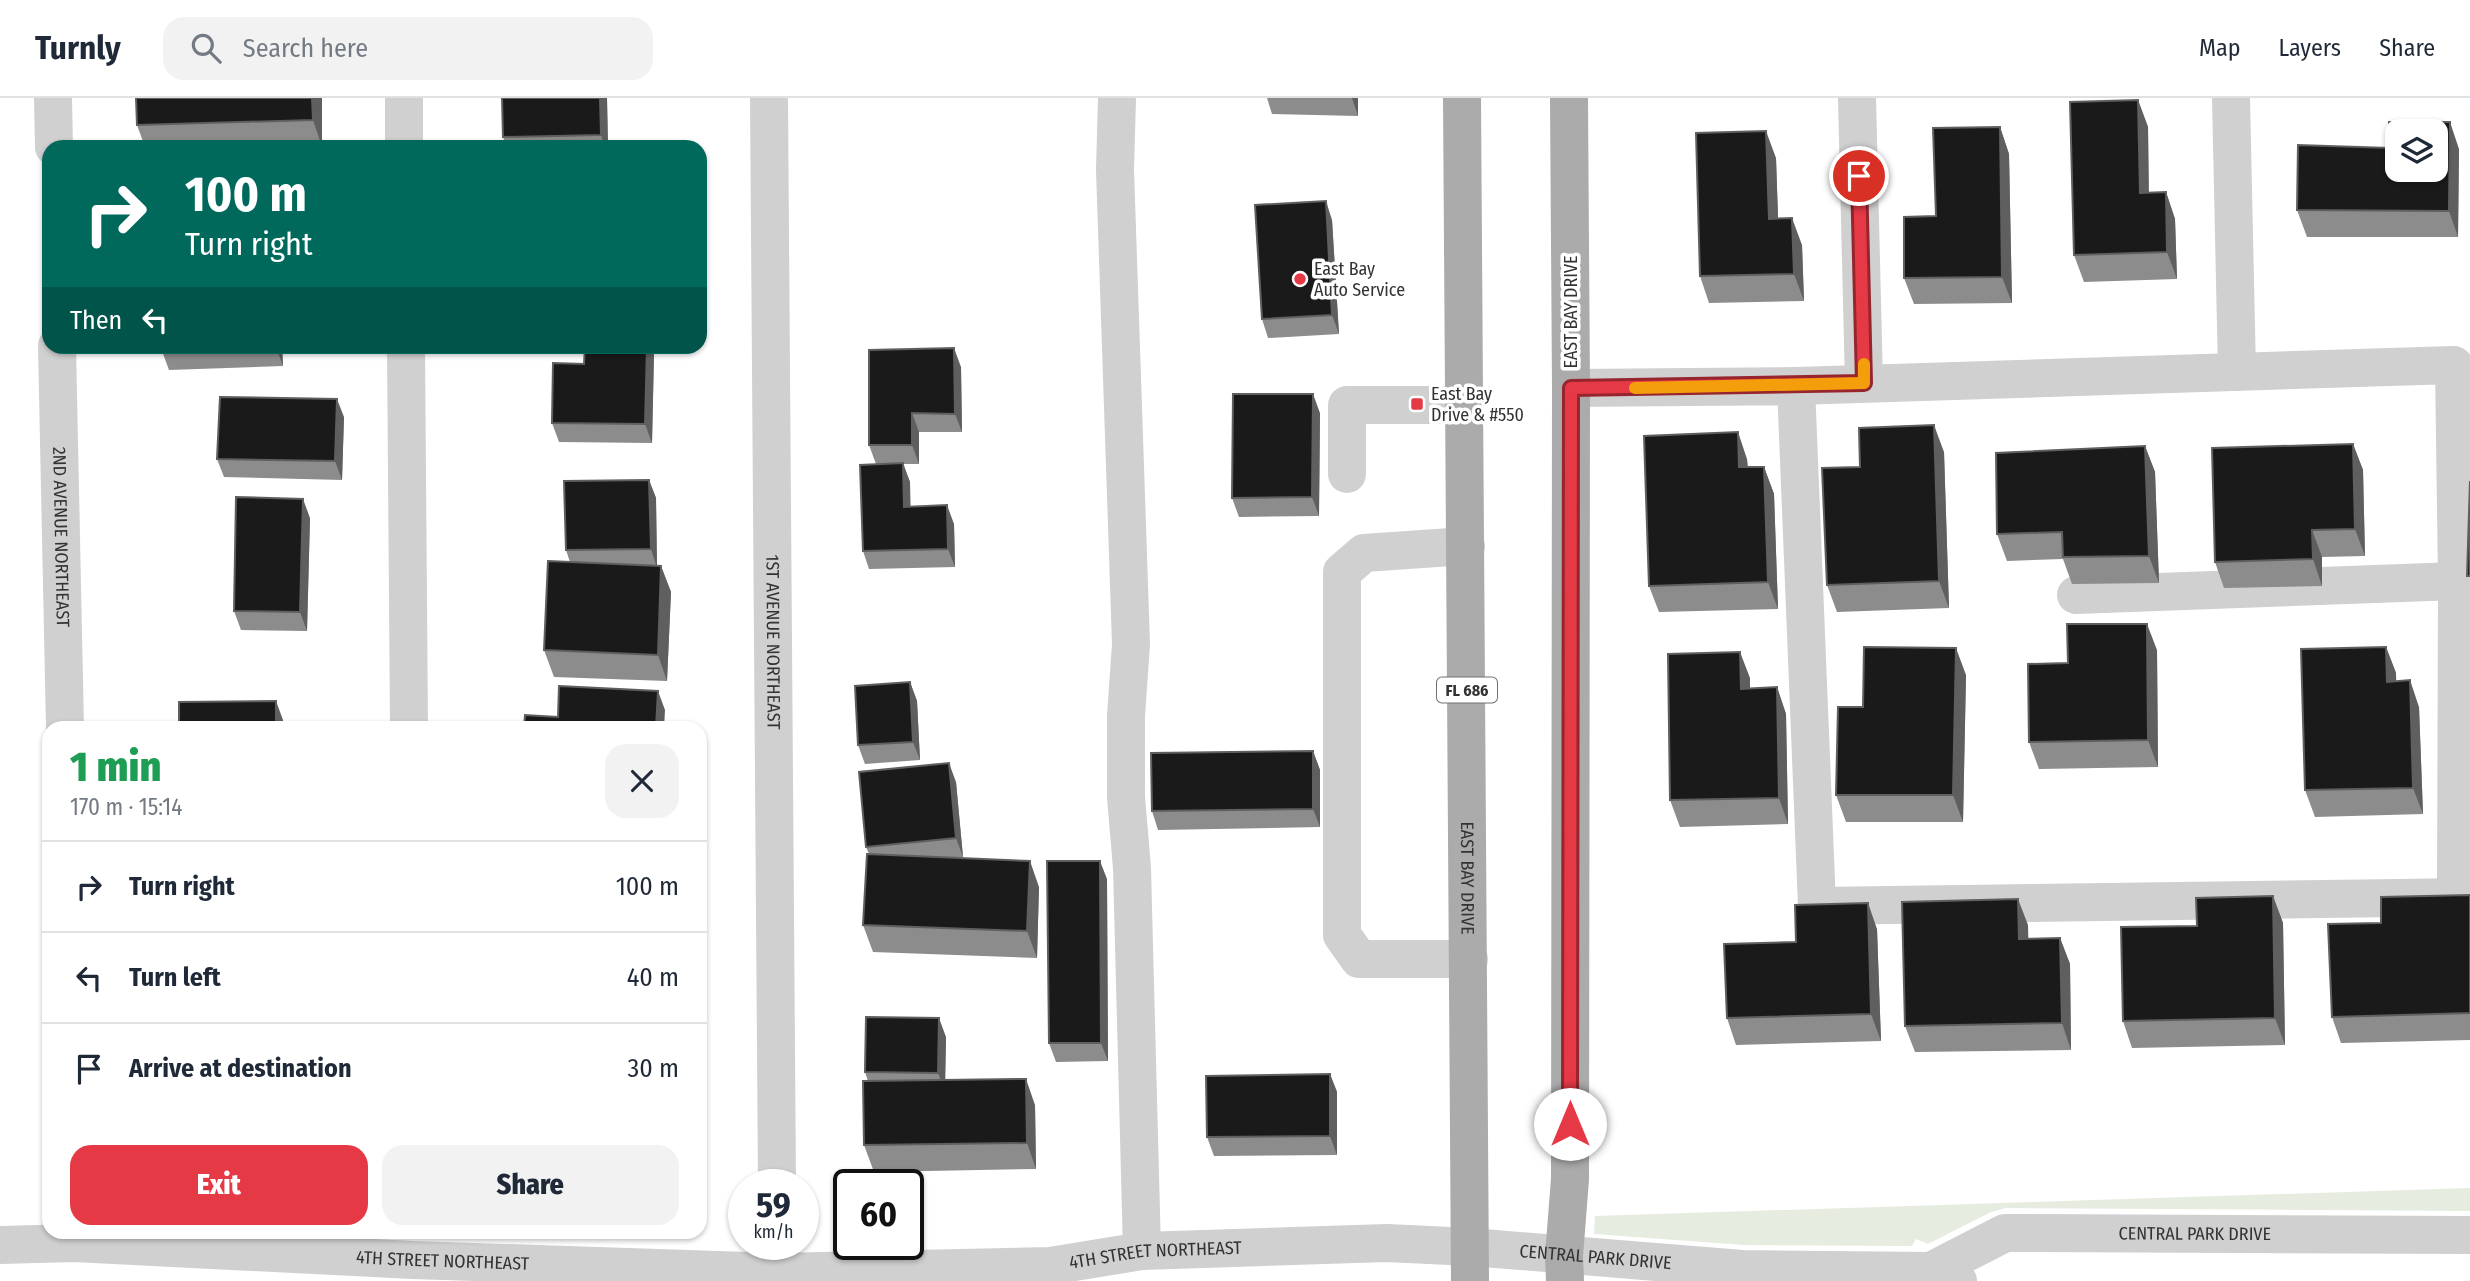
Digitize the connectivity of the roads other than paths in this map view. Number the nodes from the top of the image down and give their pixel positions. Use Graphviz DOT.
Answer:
graph roads {
  1 [pos="52,98"];
  2 [pos="404,98"];
  3 [pos="769,98"];
  4 [pos="1117,98"];
  5 [pos="1462,98"];
  6 [pos="1569,98"];
  7 [pos="1857,98"];
  8 [pos="2231,98"];
  9 [pos="54,140"];
  10 [pos="404,140"];
  11 [pos="57,354"];
  12 [pos="406,354"];
  13 [pos="2462,356"];
  14 [pos="2237,372"];
  15 [pos="1864,383"];
  16 [pos="1796,386"];
  17 [pos="1571,388"];
  18 [pos="1465,405"];
  19 [pos="1347,474"];
  20 [pos="1466,546"];
  21 [pos="2457,582"];
  22 [pos="2076,595"];
  23 [pos="65,721"];
  24 [pos="409,721"];
  25 [pos="2463,897"];
  26 [pos="1469,959"];
  27 [pos="777,1169"];
  28 [pos="2470,1235"];
  29 [pos="56,1239"];
  30 [pos="149,1239"];
  31 [pos="0,1245"];
  32 [pos="412,1246"];
  33 [pos="1142,1251"];
  34 [pos="1471,1264"];
  35 [pos="777,1266"];
  36 [pos="1564,1268"];
  37 [pos="1049,1273"];
  38 [pos="1944,1276"];
  1 -- 9 [label="street"];
  2 -- 10 [label="street"];
  3 -- 27 [label="street, 1ST AVENUE NORTHEAST"];
  4 -- 33 [label="street"];
  5 -- 18 [label="main road, EAST BAY DRIVE / FL 686"];
  6 -- 17 [label="main road, EAST BAY DRIVE"];
  7 -- 15 [label="street"];
  8 -- 14 [label="street"];
  11 -- 23 [label="street, 2ND AVENUE NORTHEAST"];
  12 -- 24 [label="street"];
  13 -- 14 [label="street"];
  13 -- 21 [label="street"];
  14 -- 15 [label="street"];
  15 -- 16 [label="street"];
  16 -- 17 [label="street"];
  16 -- 25 [label="street"];
  17 -- 36 [label="main road, EAST BAY DRIVE"];
  18 -- 19 [label="street"];
  18 -- 20 [label="main road, EAST BAY DRIVE / FL 686"];
  20 -- 26 [label="main road, EAST BAY DRIVE / FL 686"];
  20 -- 26 [label="street"];
  21 -- 22 [label="street"];
  21 -- 25 [label="street"];
  26 -- 34 [label="main road, EAST BAY DRIVE / FL 686"];
  28 -- 38 [label="street, CENTRAL PARK DRIVE"];
  29 -- 31 [label="street, 4TH STREET NORTHEAST"];
  30 -- 32 [label="street, 4TH STREET NORTHEAST"];
  32 -- 35 [label="street, 4TH STREET NORTHEAST"];
  33 -- 34 [label="street, 4TH STREET NORTHEAST"];
  33 -- 37 [label="street, 4TH STREET NORTHEAST"];
  34 -- 36 [label="street, CENTRAL PARK DRIVE"];
  35 -- 37 [label="street, 4TH STREET NORTHEAST"];
  36 -- 38 [label="street, CENTRAL PARK DRIVE"];
}
